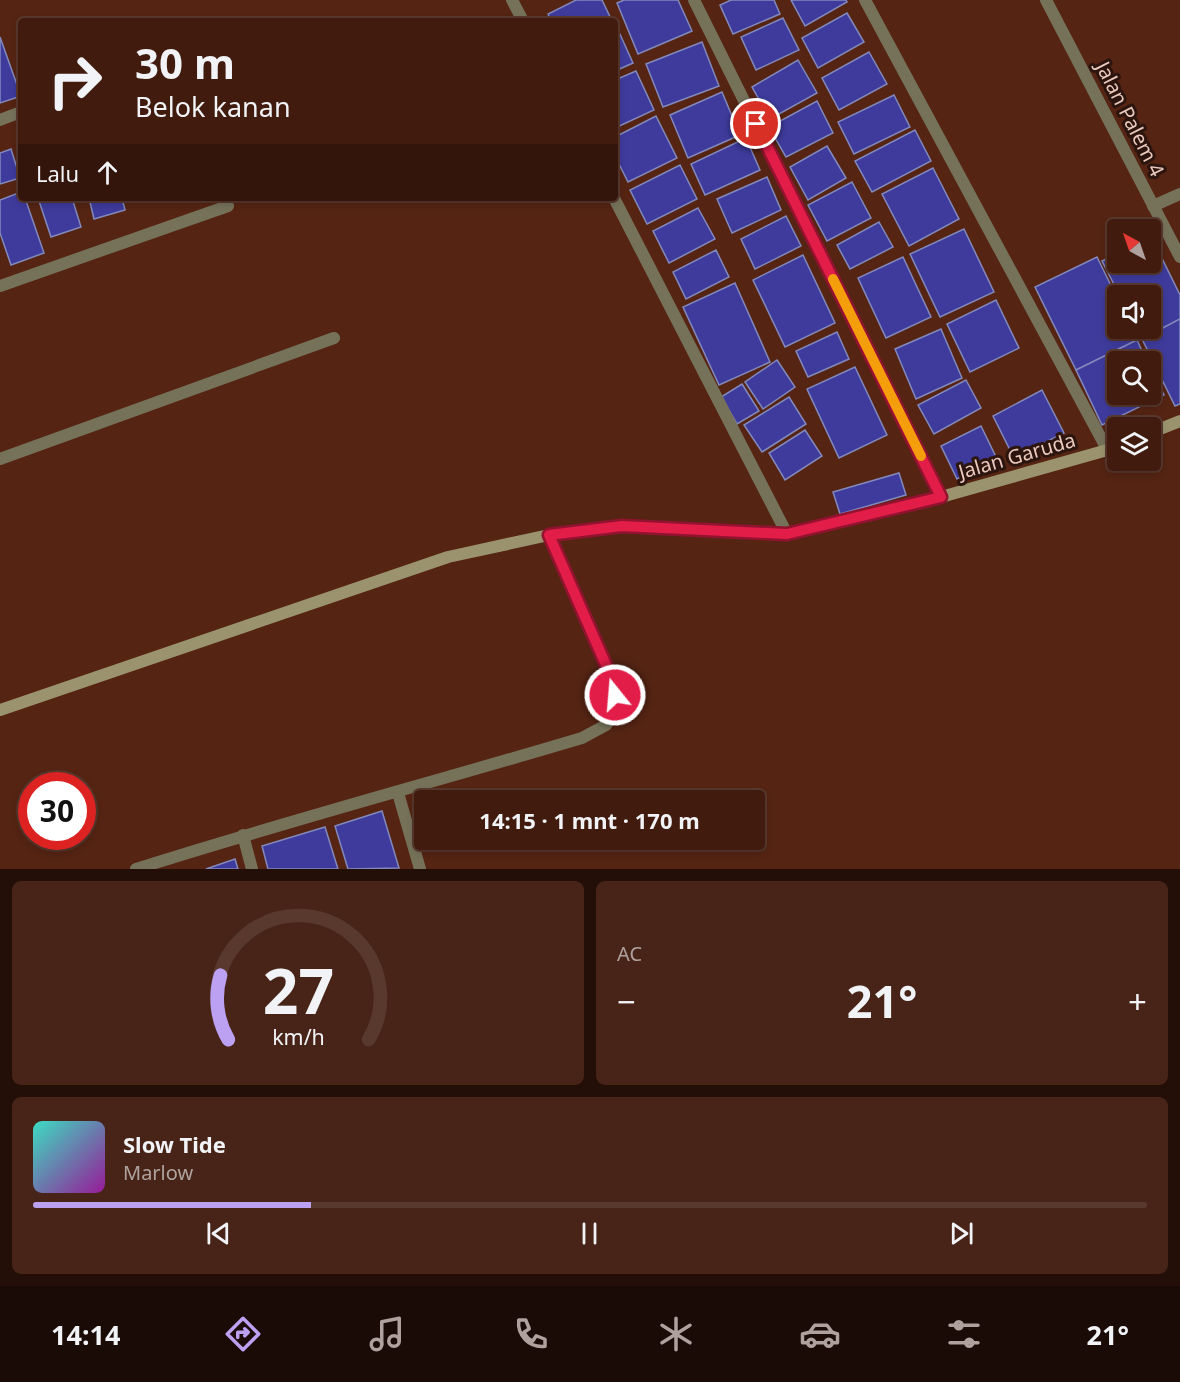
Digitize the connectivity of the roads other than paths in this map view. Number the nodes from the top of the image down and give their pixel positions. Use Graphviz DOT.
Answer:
graph roads {
  1 [pos="512,0"];
  2 [pos="694,0"];
  3 [pos="865,0"];
  4 [pos="1046,0"];
  5 [pos="521,18"];
  6 [pos="18,113"];
  7 [pos="0,120"];
  8 [pos="1180,194"];
  9 [pos="616,201"];
  10 [pos="228,206"];
  11 [pos="1153,206"];
  12 [pos="1180,257"];
  13 [pos="0,286"];
  14 [pos="334,338"];
  15 [pos="1180,421"];
  16 [pos="1161,429"];
  17 [pos="1107,438"];
  18 [pos="1107,451"];
  19 [pos="0,459"];
  20 [pos="941,497"];
  21 [pos="787,534"];
  22 [pos="549,535"];
  23 [pos="0,710"];
  24 [pos="398,793"];
  25 [pos="243,835"];
  26 [pos="136,869"];
  27 [pos="252,869"];
  28 [pos="420,869"];
  1 -- 5 [label="street"];
  2 -- 20 [label="street"];
  3 -- 17 [label="street"];
  4 -- 11 [label="street, Jalan Palem 4"];
  6 -- 7 [label="street"];
  8 -- 11 [label="street"];
  9 -- 21 [label="street"];
  10 -- 13 [label="street"];
  11 -- 12 [label="street, Jalan Palem 4"];
  14 -- 19 [label="street"];
  15 -- 16 [label="street"];
  18 -- 20 [label="street, Jalan Garuda"];
  20 -- 21 [label="street, Jalan Garuda"];
  21 -- 22 [label="street, Jalan Garuda"];
  22 -- 23 [label="street, Jalan Garuda"];
  22 -- 24 [label="street"];
  24 -- 25 [label="street"];
  24 -- 28 [label="street"];
  25 -- 26 [label="street"];
  25 -- 27 [label="street"];
}
